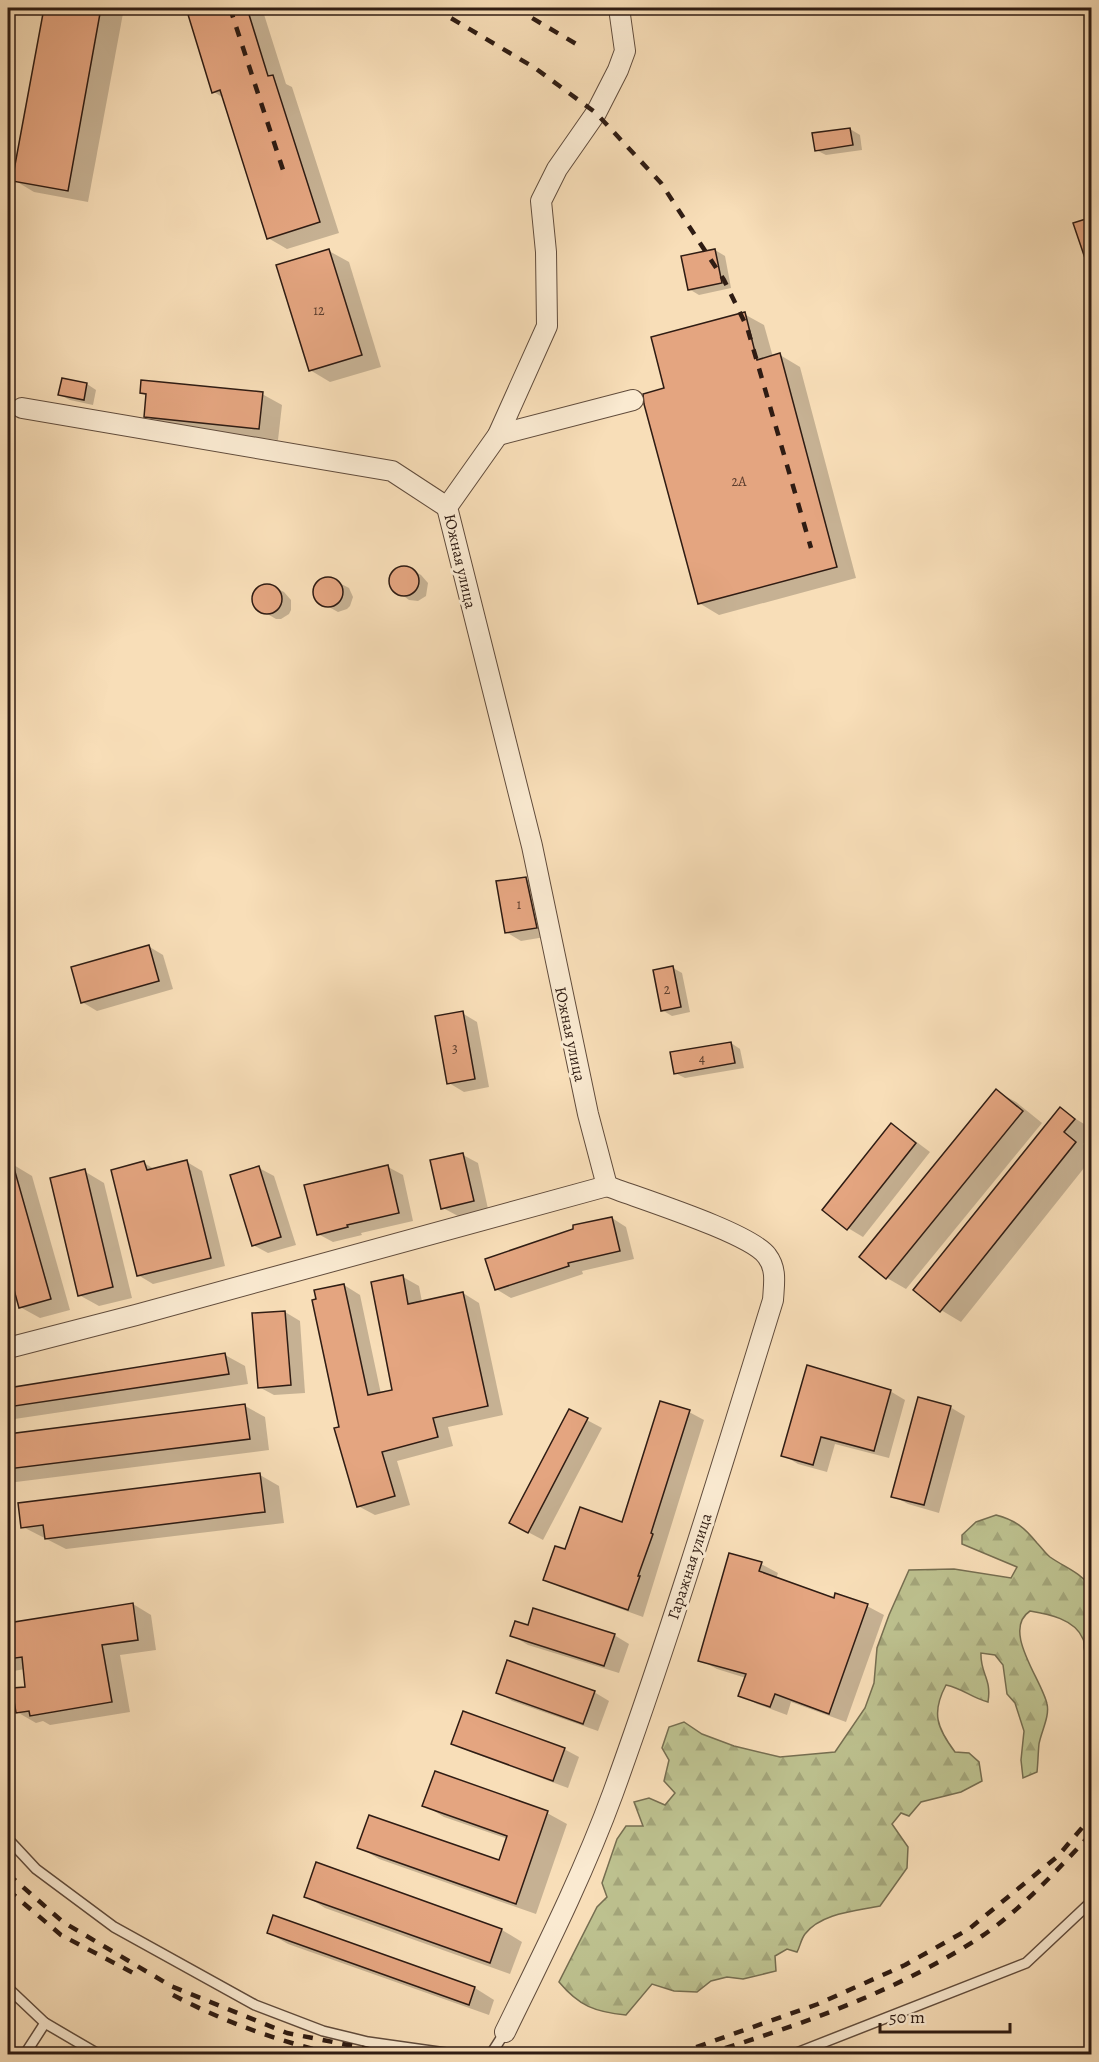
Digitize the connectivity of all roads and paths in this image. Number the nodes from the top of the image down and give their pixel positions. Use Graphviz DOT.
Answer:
graph roads {
  1 [pos="619,8"];
  2 [pos="633,400"];
  3 [pos="21,408"];
  4 [pos="498,435"];
  5 [pos="447,507"];
  6 [pos="607,1186"];
  7 [pos="8,1348"];
  8 [pos="8,1839"];
  9 [pos="1092,1901"];
  10 [pos="8,1988"];
  11 [pos="45,2023"];
  12 [pos="505,2032"];
  13 [pos="25,2055"];
  14 [pos="98,2055"];
  15 [pos="453,2055"];
  16 [pos="491,2055"];
  17 [pos="794,2055"];
  1 -- 4 [label="street, Южная улица"];
  2 -- 4 [label="street"];
  3 -- 5 [label="street"];
  4 -- 5 [label="street, Южная улица"];
  5 -- 6 [label="street, Южная улица"];
  6 -- 7 [label="street"];
  6 -- 12 [label="street, Гаражная улица"];
  8 -- 15 [label="lane"];
  9 -- 17 [label="lane"];
  10 -- 11 [label="lane"];
  11 -- 13 [label="lane"];
  11 -- 14 [label="lane"];
  12 -- 16 [label="lane"];
}
